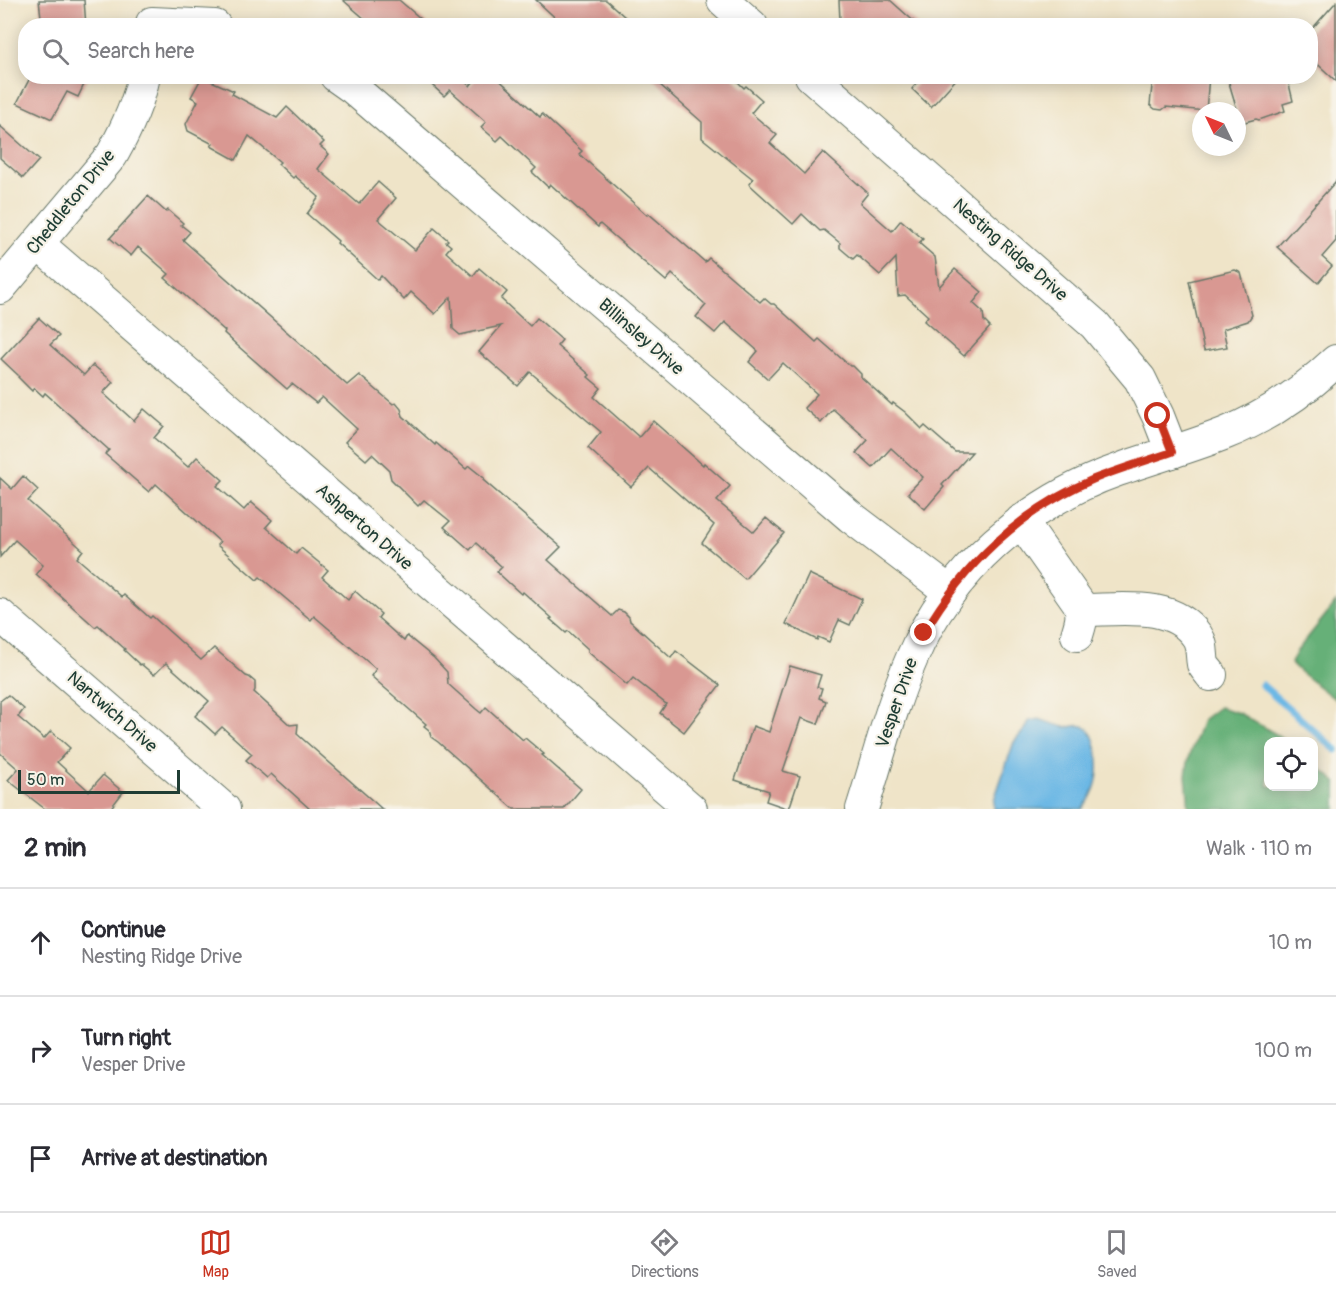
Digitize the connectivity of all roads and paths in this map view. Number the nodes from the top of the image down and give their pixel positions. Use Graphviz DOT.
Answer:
graph roads {
  1 [pos="723,0"];
  2 [pos="743,18"];
  3 [pos="142,84"];
  4 [pos="347,84"];
  5 [pos="820,84"];
  6 [pos="38,244"];
  7 [pos="0,288"];
  8 [pos="1336,362"];
  9 [pos="1172,452"];
  10 [pos="1021,521"];
  11 [pos="950,592"];
  12 [pos="0,615"];
  13 [pos="1211,675"];
  14 [pos="224,809"];
  15 [pos="691,809"];
  16 [pos="862,809"];
  1 -- 2 [label="street"];
  3 -- 6 [label="street, Cheddleton Drive"];
  4 -- 11 [label="street, Billinsley Drive"];
  5 -- 9 [label="street, Nesting Ridge Drive"];
  6 -- 7 [label="street, Cheddleton Drive"];
  6 -- 15 [label="street, Ashperton Drive"];
  8 -- 9 [label="street, Vesper Drive"];
  9 -- 10 [label="street, Vesper Drive"];
  10 -- 11 [label="street, Vesper Drive"];
  10 -- 13 [label="street"];
  11 -- 16 [label="street, Vesper Drive"];
  12 -- 14 [label="street, Nantwich Drive"];
}
